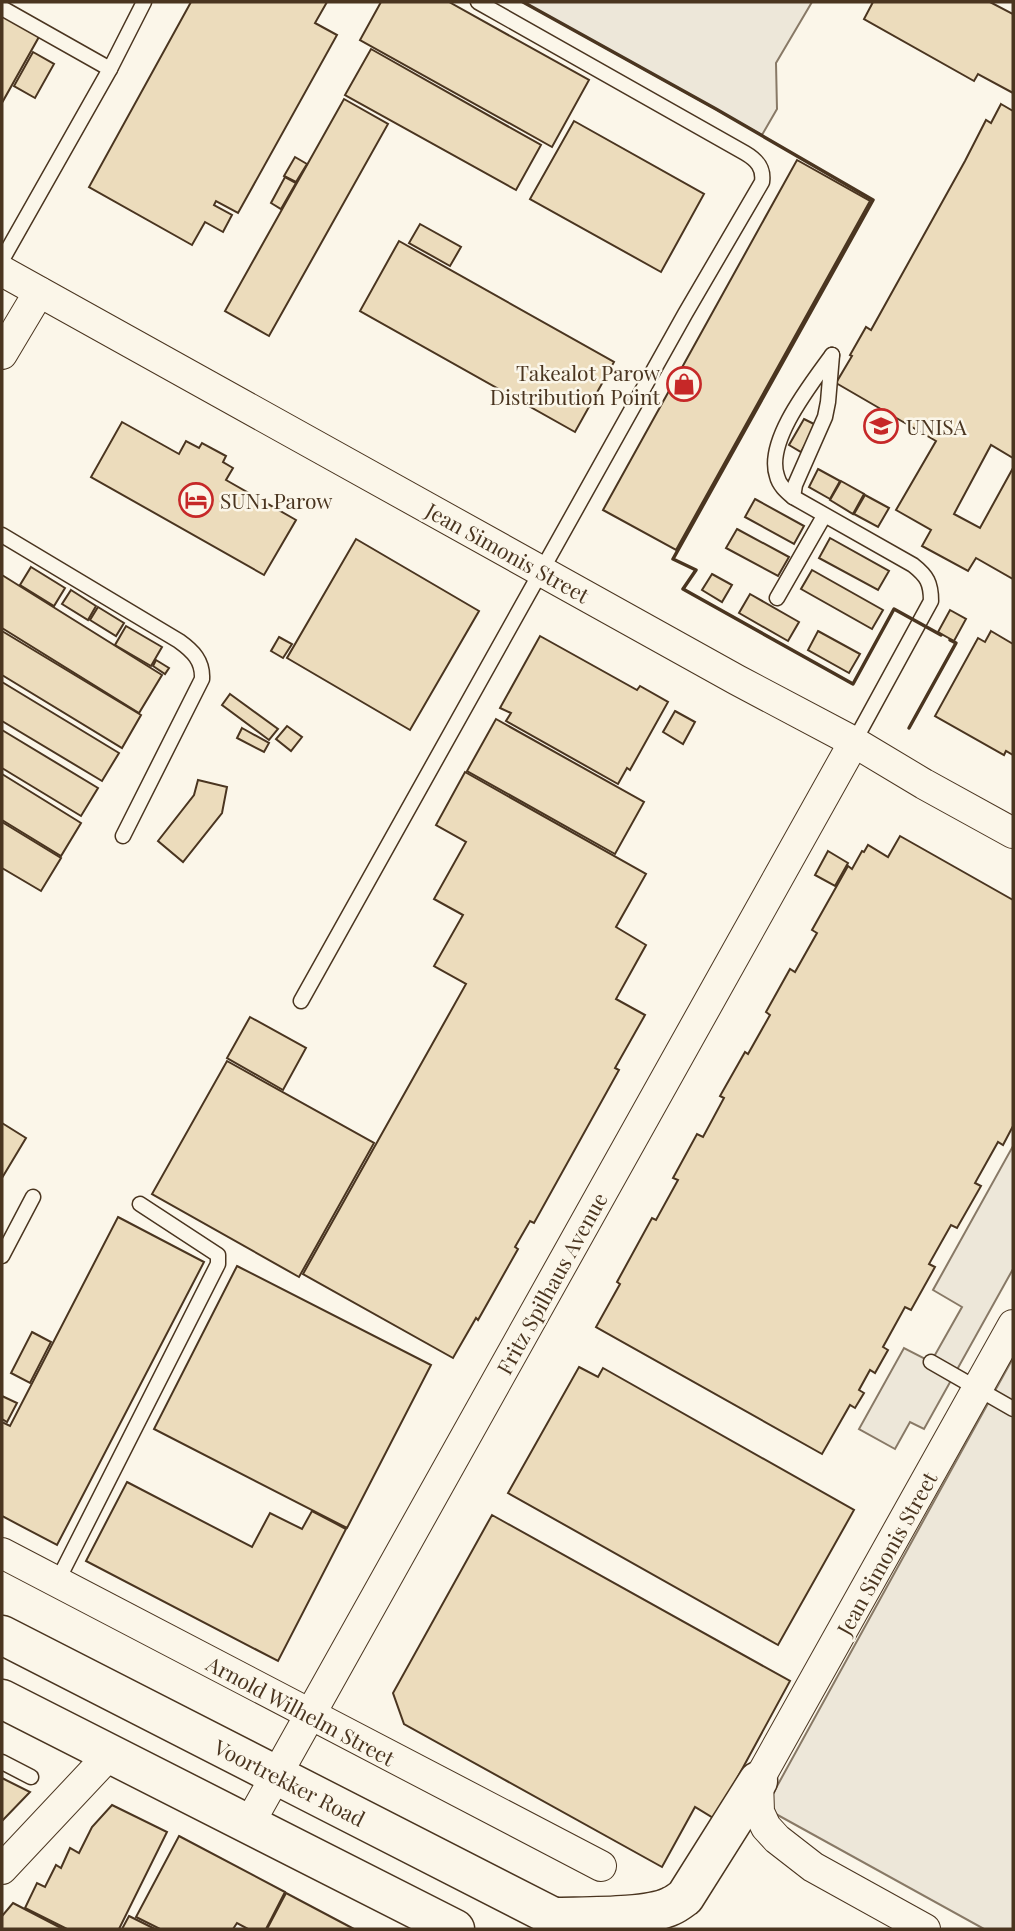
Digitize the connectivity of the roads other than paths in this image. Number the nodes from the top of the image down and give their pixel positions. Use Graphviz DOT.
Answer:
graph roads {
  1 [pos="144,2"];
  2 [pos="478,2"];
  3 [pos="2,8"];
  4 [pos="110,69"];
  5 [pos="2,260"];
  6 [pos="2,271"];
  7 [pos="39,292"];
  8 [pos="2,354"];
  9 [pos="793,497"];
  10 [pos="824,516"];
  11 [pos="2,535"];
  12 [pos="540,570"];
  13 [pos="777,598"];
  14 [pos="854,742"];
  15 [pos="1013,833"];
  16 [pos="123,836"];
  17 [pos="301,1001"];
  18 [pos="33,1197"];
  19 [pos="140,1204"];
  20 [pos="2,1256"];
  21 [pos="1013,1325"];
  22 [pos="931,1362"];
  23 [pos="977,1389"];
  24 [pos="1013,1409"];
  25 [pos="2,1553"];
  26 [pos="57,1582"];
  27 [pos="5,1633"];
  28 [pos="14,1709"];
  29 [pos="310,1715"];
  30 [pos="110,1754"];
  31 [pos="2,1762"];
  32 [pos="276,1775"];
  33 [pos="31,1777"];
  34 [pos="758,1781"];
  35 [pos="249,1824"];
  36 [pos="601,1866"];
  37 [pos="2,1869"];
  38 [pos="566,1923"];
  39 [pos="455,1929"];
  40 [pos="925,1929"];
  1 -- 4 [label="lane"];
  2 -- 12 [label="lane"];
  3 -- 4 [label="lane"];
  4 -- 5 [label="lane"];
  6 -- 7 [label="street, Jean Simonis Street"];
  7 -- 8 [label="street"];
  7 -- 12 [label="street, Jean Simonis Street"];
  9 -- 9 [label="lane"];
  9 -- 10 [label="lane"];
  10 -- 13 [label="lane"];
  10 -- 14 [label="lane"];
  11 -- 16 [label="lane"];
  12 -- 14 [label="street, Jean Simonis Street"];
  12 -- 17 [label="lane"];
  14 -- 15 [label="street, Jean Simonis Street"];
  14 -- 29 [label="street, Fritz Spilhaus Avenue"];
  18 -- 20 [label="lane"];
  19 -- 26 [label="lane"];
  21 -- 23 [label="street, Jean Simonis Street"];
  22 -- 23 [label="lane"];
  23 -- 24 [label="lane"];
  23 -- 34 [label="street, Jean Simonis Street"];
  25 -- 26 [label="street, Arnold Wilhelm Street"];
  26 -- 29 [label="street, Arnold Wilhelm Street"];
  27 -- 32 [label="main road, Voortrekker Road"];
  28 -- 30 [label="main road"];
  29 -- 32 [label="street, Fritz Spilhaus Avenue"];
  29 -- 36 [label="street, Arnold Wilhelm Street"];
  30 -- 35 [label="main road"];
  30 -- 37 [label="street"];
  31 -- 33 [label="lane"];
  32 -- 35 [label="street, Fritz Spilhaus Avenue"];
  32 -- 38 [label="main road, Voortrekker Road"];
  34 -- 38 [label="main road"];
  34 -- 40 [label="street"];
  35 -- 39 [label="main road"];
}
